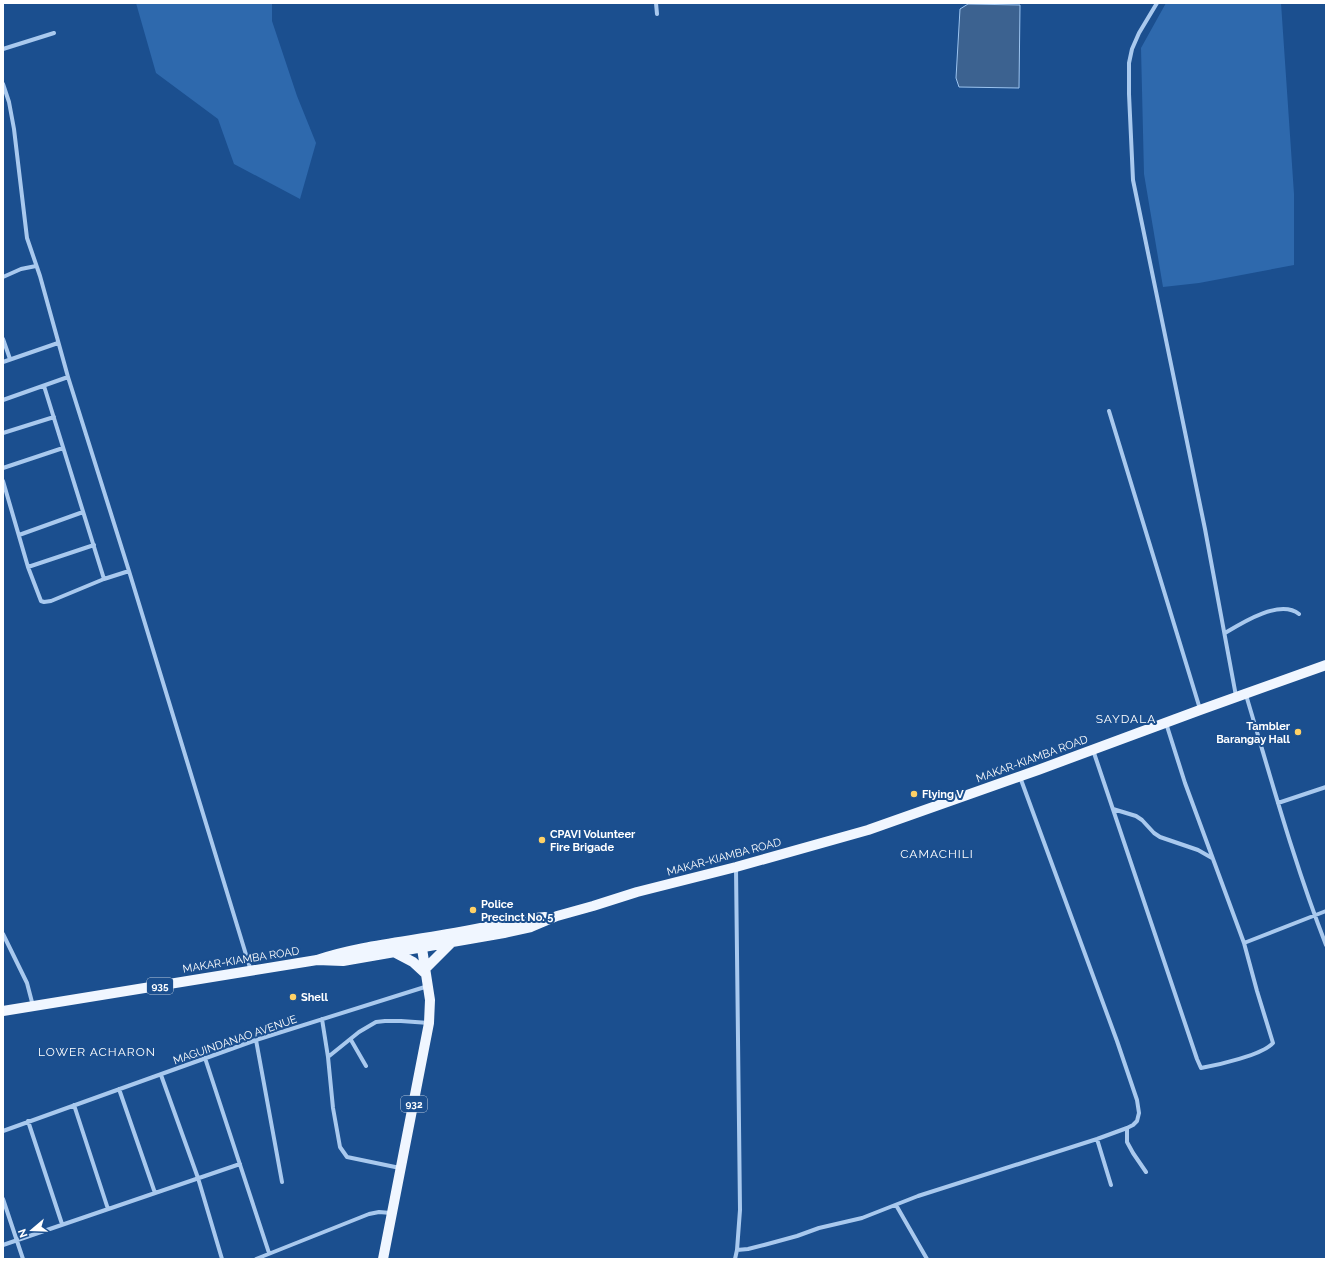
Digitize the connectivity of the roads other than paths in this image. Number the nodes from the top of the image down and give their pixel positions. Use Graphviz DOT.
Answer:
graph roads {
  1 [pos="656,3"];
  2 [pos="1157,3"];
  3 [pos="657,14"];
  4 [pos="54,33"];
  5 [pos="3,49"];
  6 [pos="3,84"];
  7 [pos="36,266"];
  8 [pos="3,277"];
  9 [pos="3,339"];
  10 [pos="58,342"];
  11 [pos="10,359"];
  12 [pos="3,362"];
  13 [pos="68,377"];
  14 [pos="44,386"];
  15 [pos="3,400"];
  16 [pos="1109,411"];
  17 [pos="54,417"];
  18 [pos="3,433"];
  19 [pos="63,448"];
  20 [pos="3,468"];
  21 [pos="3,481"];
  22 [pos="83,512"];
  23 [pos="19,535"];
  24 [pos="94,545"];
  25 [pos="28,567"];
  26 [pos="129,571"];
  27 [pos="104,579"];
  28 [pos="1299,614"];
  29 [pos="1225,633"];
  30 [pos="1326,665"];
  31 [pos="1241,696"];
  32 [pos="1200,710"];
  33 [pos="1166,723"];
  34 [pos="1093,750"];
  35 [pos="1020,776"];
  36 [pos="1326,787"];
  37 [pos="1278,803"];
  38 [pos="1113,809"];
  39 [pos="1212,858"];
  40 [pos="736,867"];
  41 [pos="1326,911"];
  42 [pos="1315,914"];
  43 [pos="557,916"];
  44 [pos="3,934"];
  45 [pos="421,943"];
  46 [pos="451,943"];
  47 [pos="1244,944"];
  48 [pos="1326,945"];
  49 [pos="394,952"];
  50 [pos="317,960"];
  51 [pos="251,971"];
  52 [pos="426,972"];
  53 [pos="428,986"];
  54 [pos="33,1006"];
  55 [pos="3,1011"];
  56 [pos="322,1019"];
  57 [pos="429,1023"];
  58 [pos="256,1040"];
  59 [pos="351,1040"];
  60 [pos="328,1057"];
  61 [pos="205,1058"];
  62 [pos="366,1066"];
  63 [pos="161,1075"];
  64 [pos="119,1089"];
  65 [pos="74,1104"];
  66 [pos="28,1121"];
  67 [pos="1127,1128"];
  68 [pos="3,1131"];
  69 [pos="1097,1139"];
  70 [pos="240,1164"];
  71 [pos="401,1168"];
  72 [pos="1146,1172"];
  73 [pos="198,1178"];
  74 [pos="282,1182"];
  75 [pos="1111,1184"];
  76 [pos="155,1193"];
  77 [pos="3,1199"];
  78 [pos="896,1205"];
  79 [pos="108,1209"];
  80 [pos="392,1213"];
  81 [pos="62,1224"];
  82 [pos="18,1239"];
  83 [pos="3,1244"];
  84 [pos="737,1250"];
  85 [pos="267,1256"];
  86 [pos="23,1259"];
  87 [pos="222,1259"];
  88 [pos="256,1259"];
  89 [pos="383,1259"];
  90 [pos="735,1259"];
  91 [pos="927,1259"];
  1 -- 3 [label="street"];
  2 -- 29 [label="street"];
  4 -- 5 [label="street"];
  6 -- 7 [label="street"];
  7 -- 8 [label="street"];
  7 -- 10 [label="street"];
  9 -- 11 [label="street"];
  10 -- 11 [label="street"];
  10 -- 13 [label="street"];
  11 -- 12 [label="street"];
  13 -- 14 [label="street"];
  13 -- 26 [label="street"];
  14 -- 15 [label="street"];
  14 -- 17 [label="street"];
  16 -- 32 [label="street"];
  17 -- 18 [label="street"];
  17 -- 19 [label="street"];
  19 -- 20 [label="street"];
  19 -- 22 [label="street"];
  21 -- 23 [label="street"];
  22 -- 23 [label="street"];
  22 -- 24 [label="street"];
  23 -- 25 [label="street"];
  24 -- 25 [label="street"];
  24 -- 27 [label="street"];
  25 -- 27 [label="street"];
  26 -- 27 [label="street"];
  26 -- 51 [label="street"];
  28 -- 29 [label="street"];
  29 -- 31 [label="street"];
  30 -- 31 [label="main road, MAKAR-KIAMBA ROAD / 935"];
  31 -- 32 [label="main road, MAKAR-KIAMBA ROAD / 935"];
  31 -- 37 [label="street"];
  32 -- 33 [label="main road, MAKAR-KIAMBA ROAD / 935"];
  33 -- 34 [label="main road, MAKAR-KIAMBA ROAD / 935"];
  33 -- 39 [label="street"];
  34 -- 35 [label="main road, MAKAR-KIAMBA ROAD / 935"];
  34 -- 38 [label="street"];
  35 -- 40 [label="main road, MAKAR-KIAMBA ROAD / 935"];
  35 -- 67 [label="street"];
  36 -- 37 [label="street"];
  37 -- 42 [label="street"];
  38 -- 39 [label="street"];
  38 -- 47 [label="street"];
  39 -- 47 [label="street"];
  40 -- 43 [label="main road, MAKAR-KIAMBA ROAD / 935"];
  40 -- 84 [label="street"];
  41 -- 42 [label="street"];
  42 -- 47 [label="street"];
  42 -- 48 [label="street"];
  43 -- 45 [label="main road, MAKAR-KIAMBA ROAD / 935"];
  43 -- 46 [label="main road, MAKAR-KIAMBA ROAD / 935"];
  44 -- 54 [label="street"];
  45 -- 46 [label="main road, MAKAR-KIAMBA ROAD / 935"];
  45 -- 49 [label="main road, MAKAR-KIAMBA ROAD / 935"];
  45 -- 50 [label="main road, MAKAR-KIAMBA ROAD / 935"];
  45 -- 52 [label="main road, 932"];
  46 -- 52 [label="main road"];
  49 -- 50 [label="main road, MAKAR-KIAMBA ROAD / 935"];
  49 -- 52 [label="main road"];
  50 -- 51 [label="main road, MAKAR-KIAMBA ROAD / 935"];
  51 -- 54 [label="main road, MAKAR-KIAMBA ROAD / 935"];
  52 -- 53 [label="main road, 932"];
  53 -- 56 [label="street, MAGUINDANAO AVENUE"];
  53 -- 57 [label="main road, 932"];
  54 -- 55 [label="main road, MAKAR-KIAMBA ROAD / 935"];
  56 -- 58 [label="street, MAGUINDANAO AVENUE"];
  56 -- 60 [label="street"];
  57 -- 59 [label="street"];
  57 -- 71 [label="main road, 932"];
  58 -- 61 [label="street, MAGUINDANAO AVENUE"];
  58 -- 74 [label="street"];
  59 -- 60 [label="street"];
  59 -- 62 [label="street"];
  60 -- 71 [label="street"];
  61 -- 63 [label="street, MAGUINDANAO AVENUE"];
  61 -- 70 [label="street"];
  63 -- 64 [label="street, MAGUINDANAO AVENUE"];
  63 -- 73 [label="street"];
  64 -- 65 [label="street, MAGUINDANAO AVENUE"];
  64 -- 76 [label="street"];
  65 -- 66 [label="street, MAGUINDANAO AVENUE"];
  65 -- 79 [label="street"];
  66 -- 68 [label="street, MAGUINDANAO AVENUE"];
  66 -- 81 [label="street"];
  67 -- 69 [label="street"];
  67 -- 72 [label="street"];
  69 -- 75 [label="street"];
  69 -- 78 [label="street"];
  70 -- 73 [label="street"];
  70 -- 85 [label="street"];
  71 -- 80 [label="main road, 932"];
  73 -- 76 [label="street"];
  73 -- 87 [label="street"];
  76 -- 79 [label="street"];
  77 -- 82 [label="street"];
  78 -- 84 [label="street"];
  78 -- 91 [label="street"];
  79 -- 81 [label="street"];
  80 -- 85 [label="street"];
  80 -- 89 [label="main road, 932"];
  81 -- 82 [label="street"];
  82 -- 83 [label="street"];
  82 -- 86 [label="street"];
  84 -- 90 [label="street"];
  85 -- 88 [label="street"];
}
